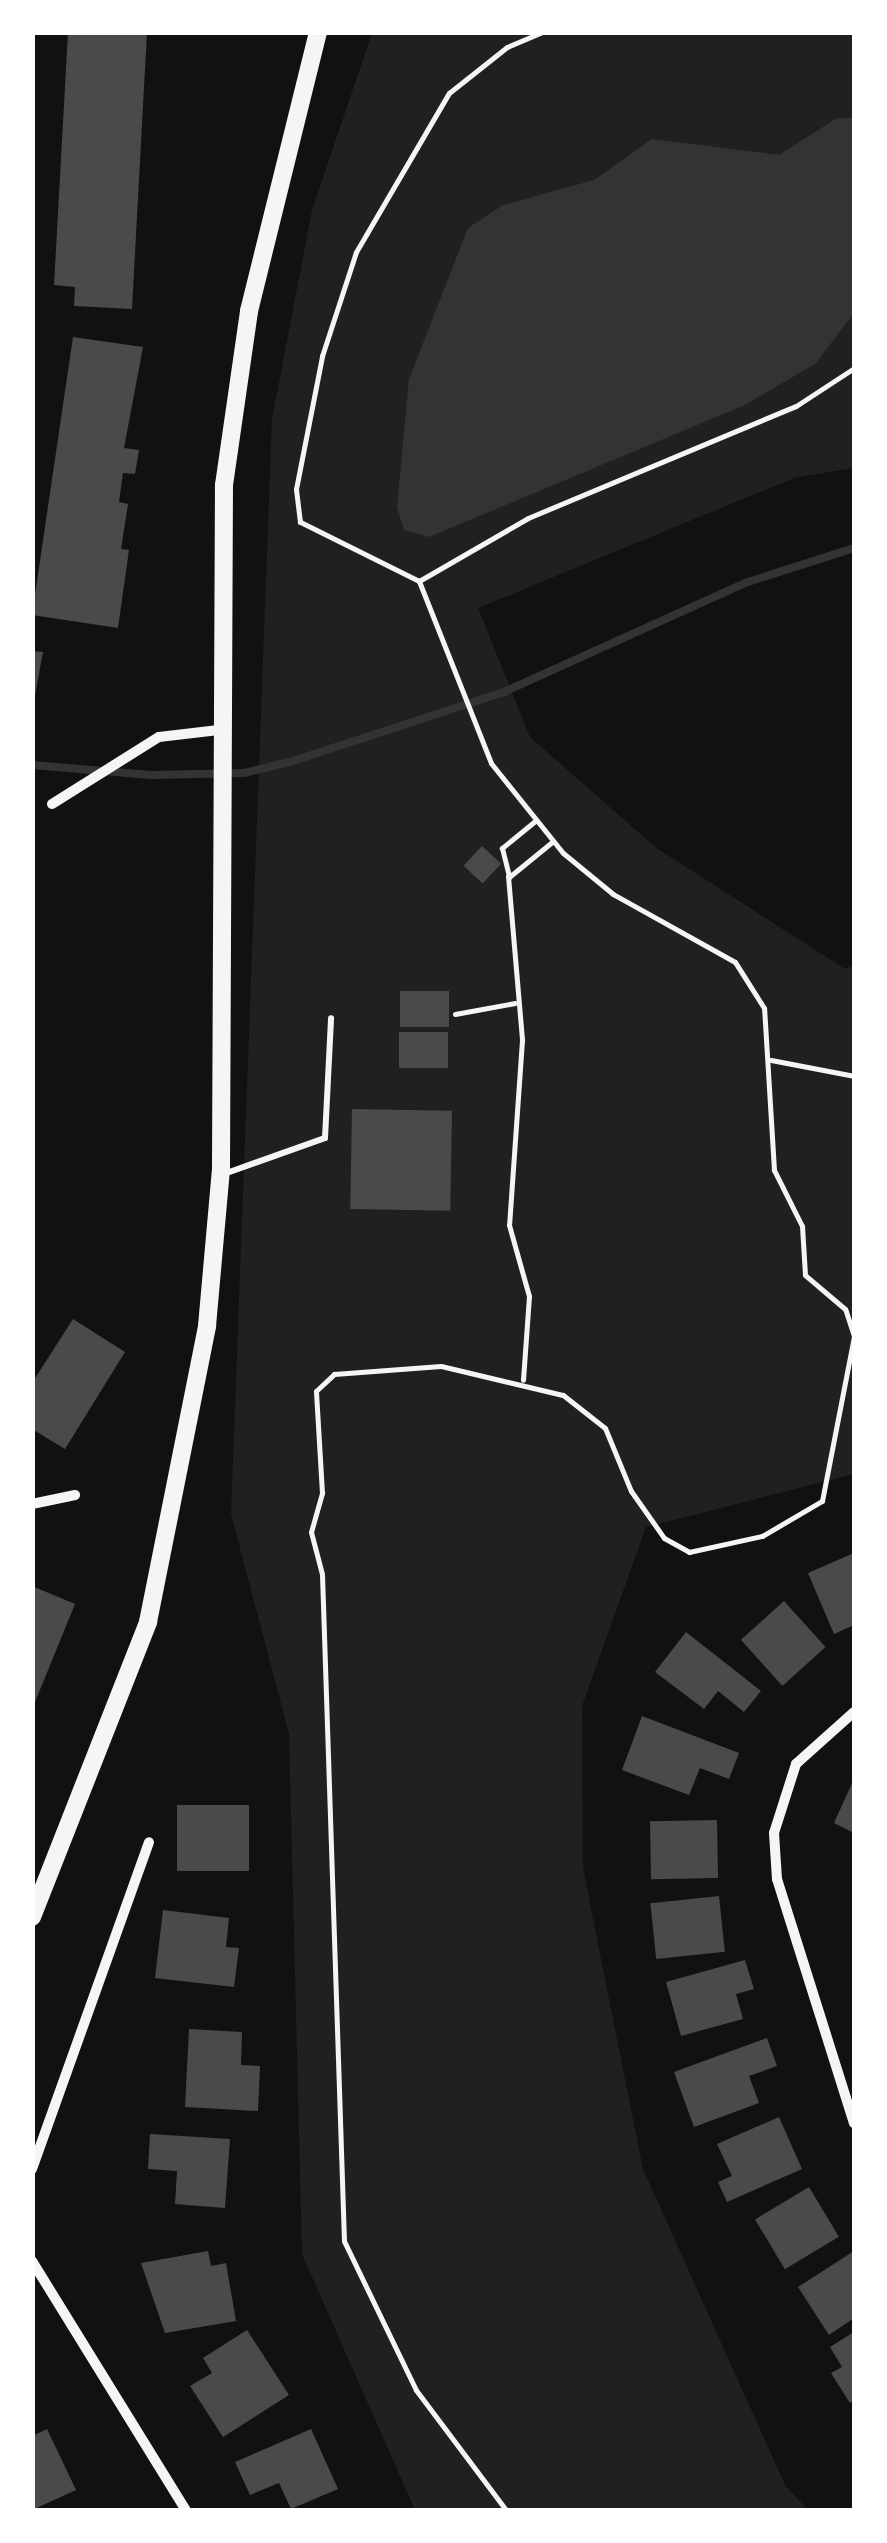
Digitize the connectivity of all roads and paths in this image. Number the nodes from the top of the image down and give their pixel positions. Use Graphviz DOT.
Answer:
graph roads {
  1 [pos="318,32"];
  2 [pos="543,32"];
  3 [pos="854,368"];
  4 [pos="420,580"];
  5 [pos="219,730"];
  6 [pos="52,804"];
  7 [pos="535,820"];
  8 [pos="552,841"];
  9 [pos="508,876"];
  10 [pos="515,1002"];
  11 [pos="455,1014"];
  12 [pos="331,1018"];
  13 [pos="771,1060"];
  14 [pos="854,1076"];
  15 [pos="220,1176"];
  16 [pos="523,1381"];
  17 [pos="76,1495"];
  18 [pos="32,1504"];
  19 [pos="854,1712"];
  20 [pos="149,1842"];
  21 [pos="38,1889"];
  22 [pos="32,1917"];
  23 [pos="854,2123"];
  24 [pos="32,2169"];
  25 [pos="32,2260"];
  26 [pos="186,2510"];
  27 [pos="506,2510"];
  1 -- 5 [label="main road"];
  2 -- 4 [label="path"];
  3 -- 4 [label="path"];
  4 -- 7 [label="path"];
  5 -- 6 [label="street"];
  5 -- 15 [label="main road"];
  7 -- 8 [label="path"];
  7 -- 9 [label="path"];
  8 -- 9 [label="path"];
  8 -- 13 [label="path"];
  9 -- 10 [label="path"];
  10 -- 11 [label="path"];
  10 -- 16 [label="path"];
  12 -- 15 [label="lane"];
  13 -- 14 [label="path"];
  13 -- 16 [label="path"];
  15 -- 21 [label="main road"];
  16 -- 27 [label="path"];
  17 -- 18 [label="street"];
  19 -- 23 [label="street"];
  20 -- 24 [label="street"];
  21 -- 22 [label="main road"];
  25 -- 26 [label="street"];
}
